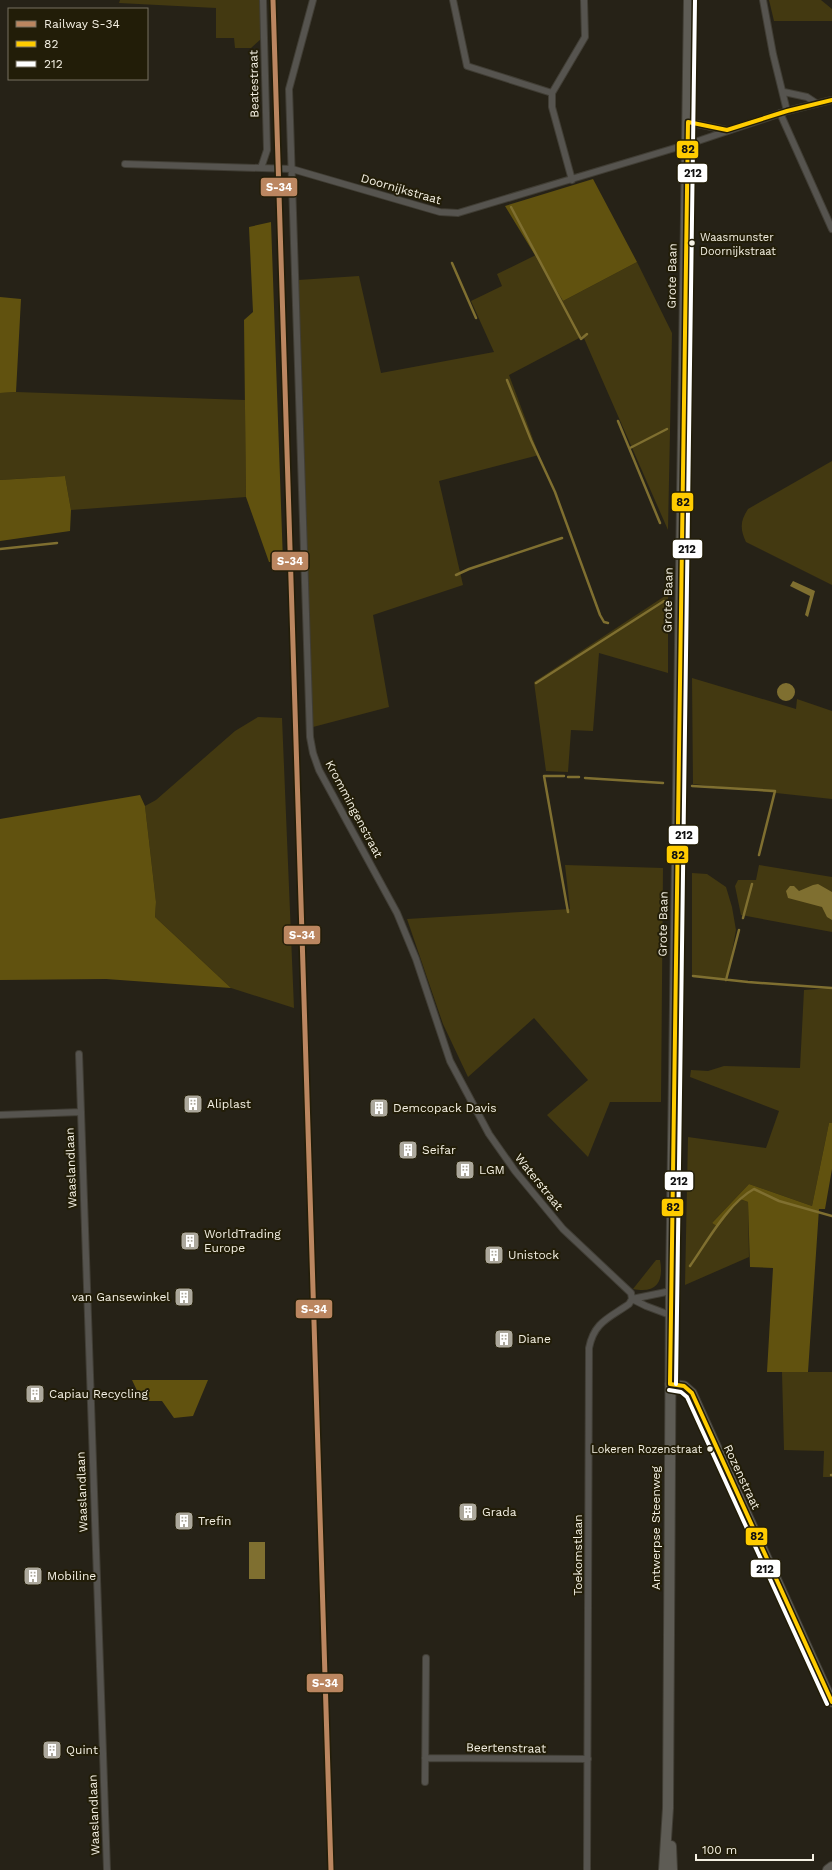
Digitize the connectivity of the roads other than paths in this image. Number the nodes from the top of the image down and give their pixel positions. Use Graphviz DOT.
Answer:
graph roads {
  1 [pos="263,0"];
  2 [pos="313,0"];
  3 [pos="453,0"];
  4 [pos="584,0"];
  5 [pos="690,0"];
  6 [pos="763,0"];
  7 [pos="784,92"];
  8 [pos="552,93"];
  9 [pos="832,100"];
  10 [pos="816,103"];
  11 [pos="787,111"];
  12 [pos="780,113"];
  13 [pos="688,122"];
  14 [pos="727,130"];
  15 [pos="688,144"];
  16 [pos="125,164"];
  17 [pos="261,168"];
  18 [pos="292,169"];
  19 [pos="572,180"];
  20 [pos="832,229"];
  21 [pos="79,1054"];
  22 [pos="450,1061"];
  23 [pos="673,1104"];
  24 [pos="81,1112"];
  25 [pos="0,1115"];
  26 [pos="671,1291"];
  27 [pos="632,1298"];
  28 [pos="670,1315"];
  29 [pos="670,1384"];
  30 [pos="426,1658"];
  31 [pos="832,1702"];
  32 [pos="425,1758"];
  33 [pos="588,1759"];
  34 [pos="425,1782"];
  35 [pos="668,1808"];
  36 [pos="832,1867"];
  37 [pos="107,1870"];
  38 [pos="587,1870"];
  39 [pos="664,1870"];
  40 [pos="672,1870"];
  41 [pos="828,1870"];
  1 -- 17 [label="street, Beatestraat"];
  2 -- 18 [label="street, Krommingenstraat"];
  3 -- 8 [label="street"];
  4 -- 8 [label="street"];
  5 -- 13 [label="main road, Grote Baan"];
  6 -- 7 [label="street"];
  7 -- 10 [label="street"];
  7 -- 11 [label="street"];
  8 -- 19 [label="street"];
  9 -- 10 [label="street, Doornijkstraat"];
  10 -- 11 [label="street, Doornijkstraat"];
  11 -- 12 [label="street, Doornijkstraat"];
  12 -- 14 [label="street, Doornijkstraat"];
  12 -- 20 [label="street"];
  13 -- 14 [label="street"];
  13 -- 15 [label="main road, Grote Baan"];
  14 -- 15 [label="street, Doornijkstraat"];
  15 -- 19 [label="street, Doornijkstraat"];
  15 -- 23 [label="main road, Grote Baan"];
  16 -- 17 [label="street, Doornijkstraat"];
  17 -- 18 [label="street, Doornijkstraat"];
  18 -- 19 [label="street, Doornijkstraat"];
  18 -- 22 [label="street, Krommingenstraat"];
  21 -- 24 [label="street, Waaslandlaan"];
  22 -- 27 [label="street, Waterstraat"];
  23 -- 26 [label="main road, Antwerpse Steenweg"];
  24 -- 25 [label="street, Waaslandlaan"];
  24 -- 37 [label="street, Waaslandlaan"];
  26 -- 27 [label="street"];
  26 -- 28 [label="main road, Antwerpse Steenweg"];
  27 -- 28 [label="street"];
  27 -- 33 [label="street, Toekomstlaan"];
  28 -- 29 [label="main road, Antwerpse Steenweg"];
  29 -- 31 [label="street, Rozenstraat"];
  29 -- 35 [label="main road, Antwerpse Steenweg"];
  30 -- 32 [label="street"];
  32 -- 33 [label="street, Beertenstraat"];
  32 -- 34 [label="street"];
  33 -- 38 [label="street, Toekomstlaan"];
  35 -- 39 [label="main road, Antwerpse Steenweg"];
  35 -- 40 [label="main road, Antwerpse Steenweg"];
  36 -- 41 [label="main road"];
}
